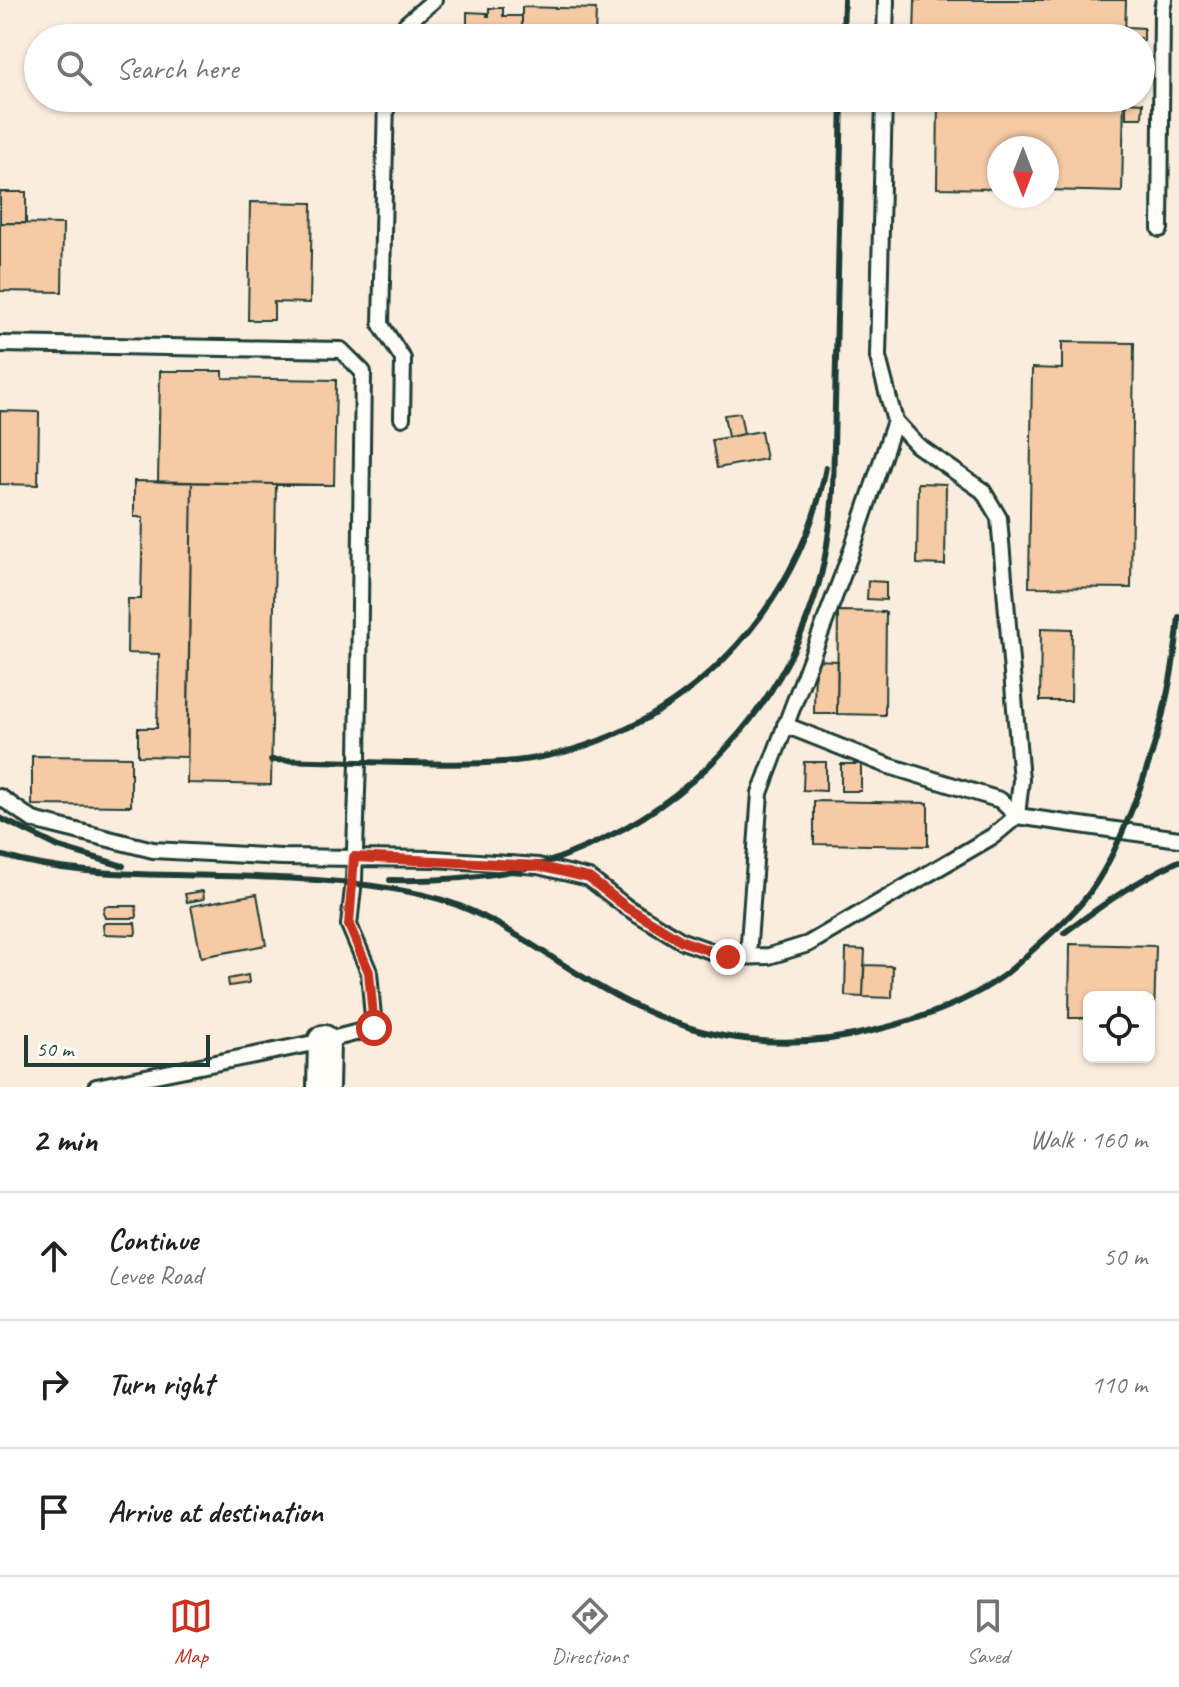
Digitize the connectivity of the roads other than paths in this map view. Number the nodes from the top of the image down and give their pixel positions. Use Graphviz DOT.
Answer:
graph roads {
  1 [pos="434,0"];
  2 [pos="886,0"];
  3 [pos="1164,0"];
  4 [pos="406,24"];
  5 [pos="885,24"];
  6 [pos="386,112"];
  7 [pos="884,112"];
  8 [pos="1160,229"];
  9 [pos="0,344"];
  10 [pos="402,418"];
  11 [pos="895,421"];
  12 [pos="785,725"];
  13 [pos="0,797"];
  14 [pos="1017,816"];
  15 [pos="1179,839"];
  16 [pos="354,857"];
  17 [pos="748,956"];
  18 [pos="324,1041"];
  19 [pos="96,1087"];
  20 [pos="323,1087"];
  1 -- 4 [label="lane"];
  2 -- 5 [label="lane"];
  3 -- 8 [label="lane"];
  6 -- 10 [label="lane"];
  7 -- 11 [label="lane"];
  9 -- 16 [label="lane"];
  11 -- 12 [label="lane"];
  11 -- 14 [label="lane"];
  12 -- 14 [label="lane"];
  12 -- 17 [label="lane"];
  13 -- 16 [label="lane"];
  14 -- 15 [label="lane"];
  14 -- 17 [label="lane"];
  16 -- 17 [label="lane"];
  16 -- 18 [label="lane"];
  18 -- 19 [label="lane"];
  18 -- 20 [label="street"];
}
